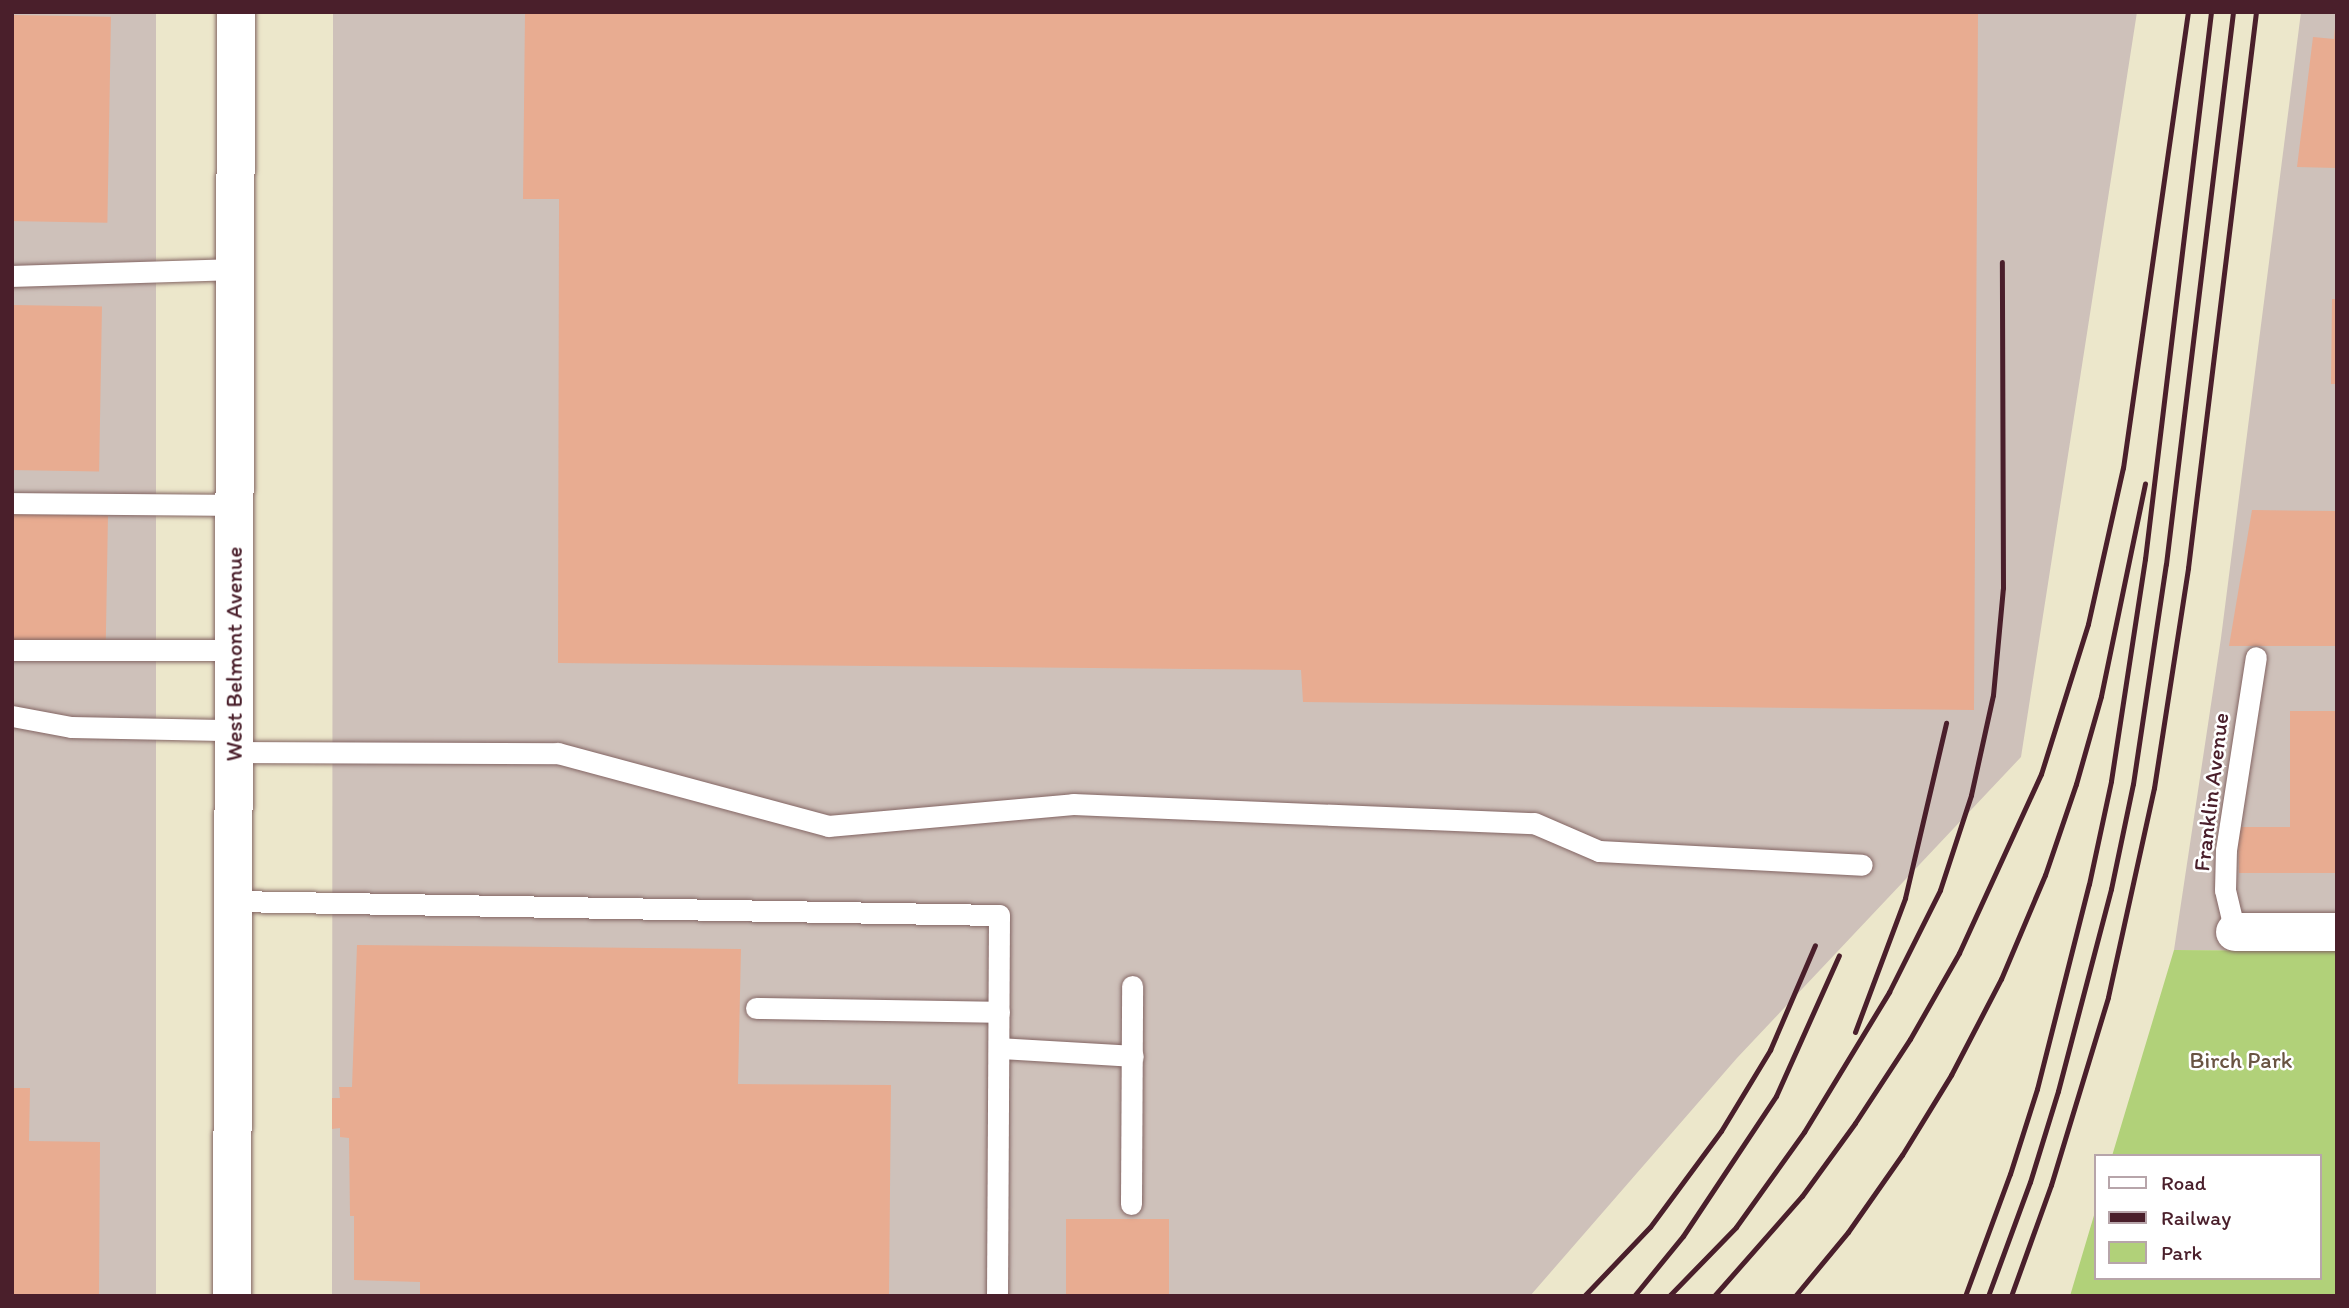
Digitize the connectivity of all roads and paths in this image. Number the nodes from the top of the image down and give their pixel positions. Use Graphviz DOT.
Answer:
graph roads {
  1 [pos="236,12"];
  2 [pos="235,269"];
  3 [pos="12,276"];
  4 [pos="12,503"];
  5 [pos="235,505"];
  6 [pos="12,650"];
  7 [pos="234,650"];
  8 [pos="2256,657"];
  9 [pos="12,716"];
  10 [pos="234,741"];
  11 [pos="1862,864"];
  12 [pos="233,901"];
  13 [pos="2235,932"];
  14 [pos="2337,932"];
  15 [pos="1132,986"];
  16 [pos="756,1008"];
  17 [pos="999,1012"];
  18 [pos="999,1048"];
  19 [pos="1133,1056"];
  20 [pos="1131,1204"];
  21 [pos="232,1296"];
  22 [pos="997,1296"];
  1 -- 2 [label="main road, West Belmont Avenue"];
  2 -- 3 [label="lane"];
  2 -- 5 [label="main road, West Belmont Avenue"];
  4 -- 5 [label="lane"];
  5 -- 7 [label="main road, West Belmont Avenue"];
  6 -- 7 [label="lane"];
  7 -- 10 [label="main road, West Belmont Avenue"];
  8 -- 13 [label="lane, Franklin Avenue"];
  9 -- 10 [label="lane"];
  10 -- 11 [label="lane"];
  10 -- 12 [label="main road, West Belmont Avenue"];
  12 -- 17 [label="lane"];
  12 -- 21 [label="main road, West Belmont Avenue"];
  13 -- 14 [label="main road"];
  15 -- 19 [label="lane"];
  16 -- 17 [label="lane"];
  17 -- 18 [label="lane"];
  18 -- 19 [label="lane"];
  18 -- 22 [label="lane"];
  19 -- 20 [label="lane"];
}
